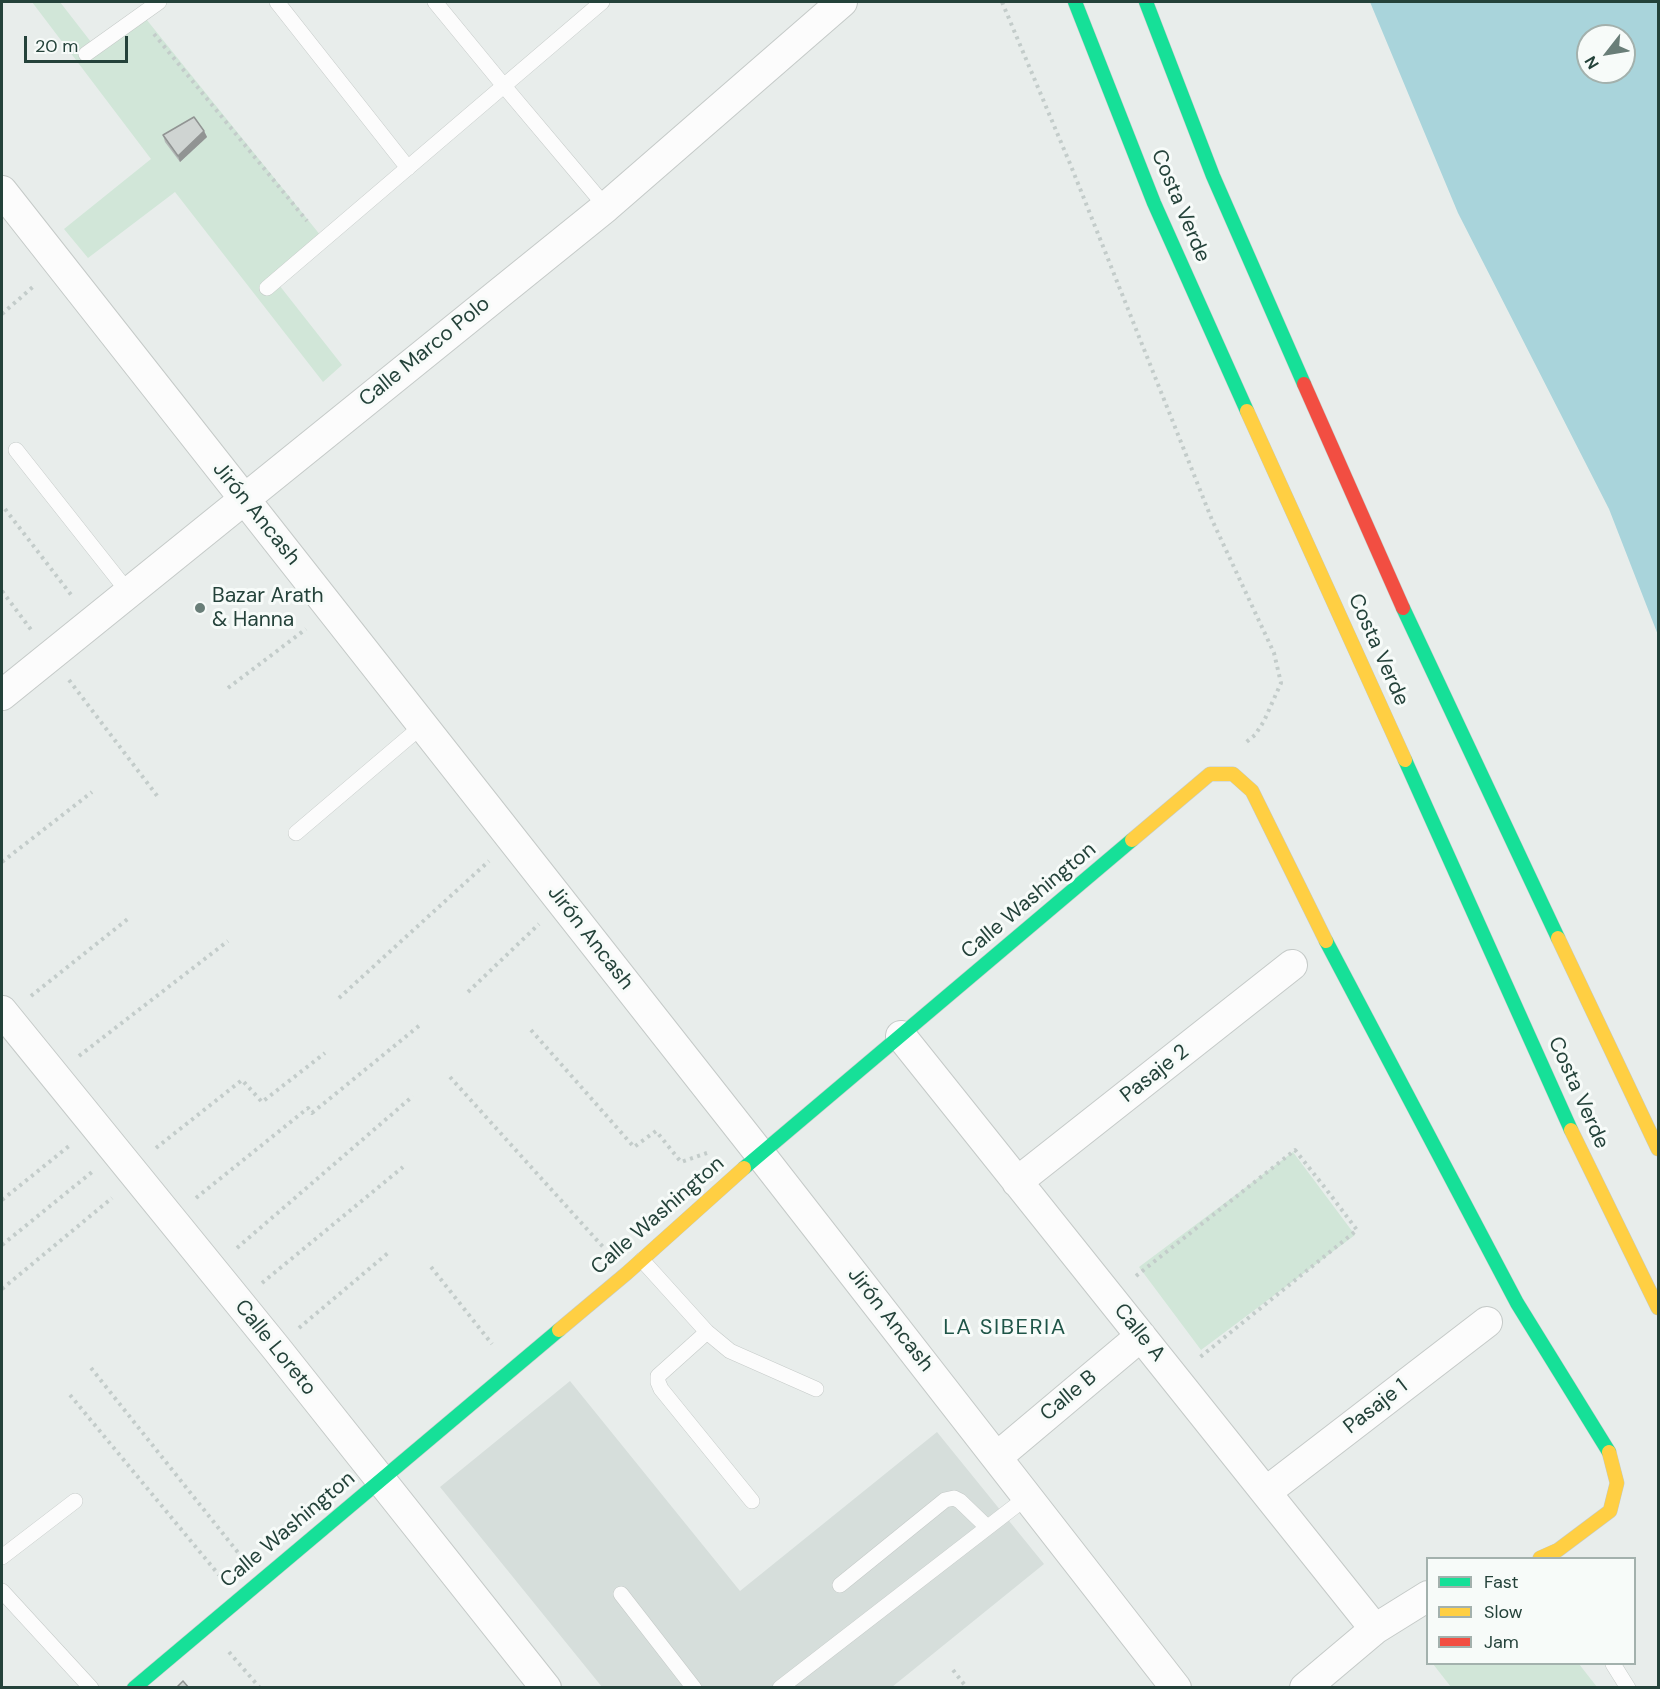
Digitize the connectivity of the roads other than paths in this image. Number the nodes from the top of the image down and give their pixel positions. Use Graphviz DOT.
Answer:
graph roads {
  1 [pos="159,2"];
  2 [pos="277,2"];
  3 [pos="435,2"];
  4 [pos="602,2"];
  5 [pos="843,2"];
  6 [pos="1075,2"];
  7 [pos="1146,2"];
  8 [pos="86,54"];
  9 [pos="504,86"];
  10 [pos="408,168"];
  11 [pos="2,191"];
  12 [pos="606,207"];
  13 [pos="267,288"];
  14 [pos="16,450"];
  15 [pos="244,500"];
  16 [pos="129,593"];
  17 [pos="2,695"];
  18 [pos="422,726"];
  19 [pos="296,833"];
  20 [pos="1293,965"];
  21 [pos="4,1013"];
  22 [pos="901,1036"];
  23 [pos="754,1146"];
  24 [pos="1659,1149"];
  25 [pos="1017,1182"];
  26 [pos="642,1260"];
  27 [pos="1659,1308"];
  28 [pos="1487,1322"];
  29 [pos="707,1332"];
  30 [pos="1141,1336"];
  31 [pos="816,1389"];
  32 [pos="997,1457"];
  33 [pos="381,1480"];
  34 [pos="1266,1492"];
  35 [pos="1027,1497"];
  36 [pos="752,1500"];
  37 [pos="75,1501"];
  38 [pos="987,1527"];
  39 [pos="1559,1554"];
  40 [pos="2,1557"];
  41 [pos="840,1585"];
  42 [pos="2,1591"];
  43 [pos="621,1594"];
  44 [pos="1426,1597"];
  45 [pos="1375,1629"];
  46 [pos="1614,1665"];
  47 [pos="91,1688"];
  48 [pos="134,1688"];
  49 [pos="546,1688"];
  50 [pos="694,1688"];
  51 [pos="780,1688"];
  52 [pos="1176,1688"];
  53 [pos="1305,1688"];
  54 [pos="1628,1688"];
  1 -- 8 [label="lane"];
  2 -- 10 [label="lane"];
  3 -- 9 [label="lane"];
  4 -- 9 [label="lane"];
  5 -- 12 [label="street, Calle Marco Polo"];
  6 -- 27 [label="main road, Costa Verde"];
  7 -- 24 [label="main road, Costa Verde"];
  9 -- 10 [label="lane"];
  9 -- 12 [label="lane"];
  10 -- 13 [label="lane"];
  11 -- 15 [label="street, Jirón Ancash"];
  12 -- 15 [label="street, Calle Marco Polo"];
  14 -- 16 [label="lane"];
  15 -- 16 [label="street, Calle Marco Polo"];
  15 -- 18 [label="street, Jirón Ancash"];
  16 -- 17 [label="street, Calle Marco Polo"];
  18 -- 19 [label="lane"];
  18 -- 23 [label="street, Jirón Ancash"];
  20 -- 25 [label="street, Pasaje 2"];
  21 -- 33 [label="street, Calle Loreto"];
  22 -- 23 [label="main road, Calle Washington"];
  22 -- 25 [label="street, Calle A"];
  22 -- 39 [label="main road, Calle Washington"];
  23 -- 26 [label="main road, Calle Washington"];
  23 -- 32 [label="street, Jirón Ancash"];
  25 -- 30 [label="street, Calle A"];
  26 -- 29 [label="lane"];
  26 -- 33 [label="main road, Calle Washington"];
  28 -- 34 [label="street, Pasaje 1"];
  29 -- 31 [label="lane"];
  29 -- 36 [label="lane"];
  30 -- 32 [label="street, Calle B"];
  30 -- 34 [label="street, Calle A"];
  32 -- 35 [label="street, Jirón Ancash"];
  33 -- 48 [label="main road, Calle Washington"];
  33 -- 49 [label="street, Calle Loreto"];
  34 -- 45 [label="street, Calle A"];
  35 -- 38 [label="lane"];
  35 -- 52 [label="street, Jirón Ancash"];
  37 -- 40 [label="lane"];
  38 -- 41 [label="lane"];
  38 -- 51 [label="lane"];
  42 -- 47 [label="lane"];
  43 -- 50 [label="lane"];
  44 -- 45 [label="street"];
  45 -- 53 [label="street"];
  46 -- 54 [label="lane"];
}
